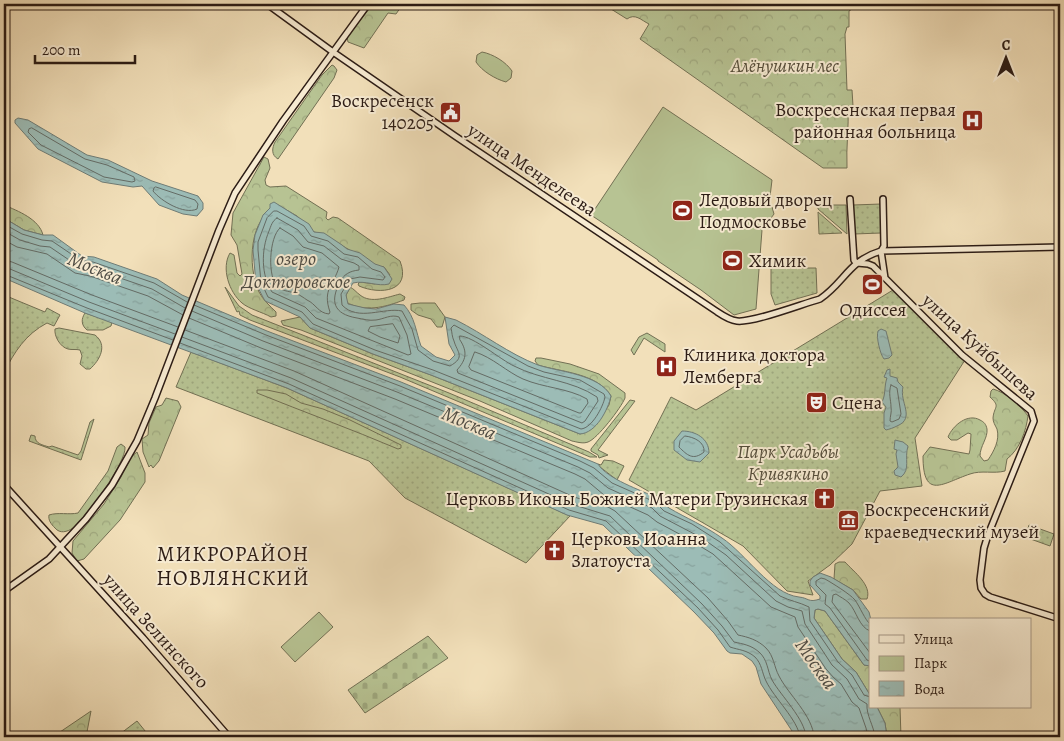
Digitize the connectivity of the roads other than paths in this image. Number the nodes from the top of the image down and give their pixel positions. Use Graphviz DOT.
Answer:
graph roads {
  1 [pos="267,4"];
  2 [pos="368,4"];
  3 [pos="333,52"];
  4 [pos="850,199"];
  5 [pos="883,199"];
  6 [pos="1060,247"];
  7 [pos="881,251"];
  8 [pos="856,263"];
  9 [pos="885,278"];
  10 [pos="4,485"];
  11 [pos="59,547"];
  12 [pos="4,591"];
  13 [pos="1060,620"];
  14 [pos="229,737"];
  1 -- 3 [label="street, улица Менделеева"];
  2 -- 3 [label="street"];
  3 -- 8 [label="street, улица Менделеева"];
  3 -- 11 [label="street"];
  4 -- 8 [label="street"];
  5 -- 7 [label="street"];
  6 -- 7 [label="street"];
  7 -- 8 [label="street, улица Менделеева"];
  7 -- 9 [label="street"];
  8 -- 9 [label="street, улица Куйбышева"];
  9 -- 13 [label="street, улица Куйбышева"];
  10 -- 11 [label="street, улица Зелинского"];
  11 -- 12 [label="street"];
  11 -- 14 [label="street, улица Зелинского"];
}
